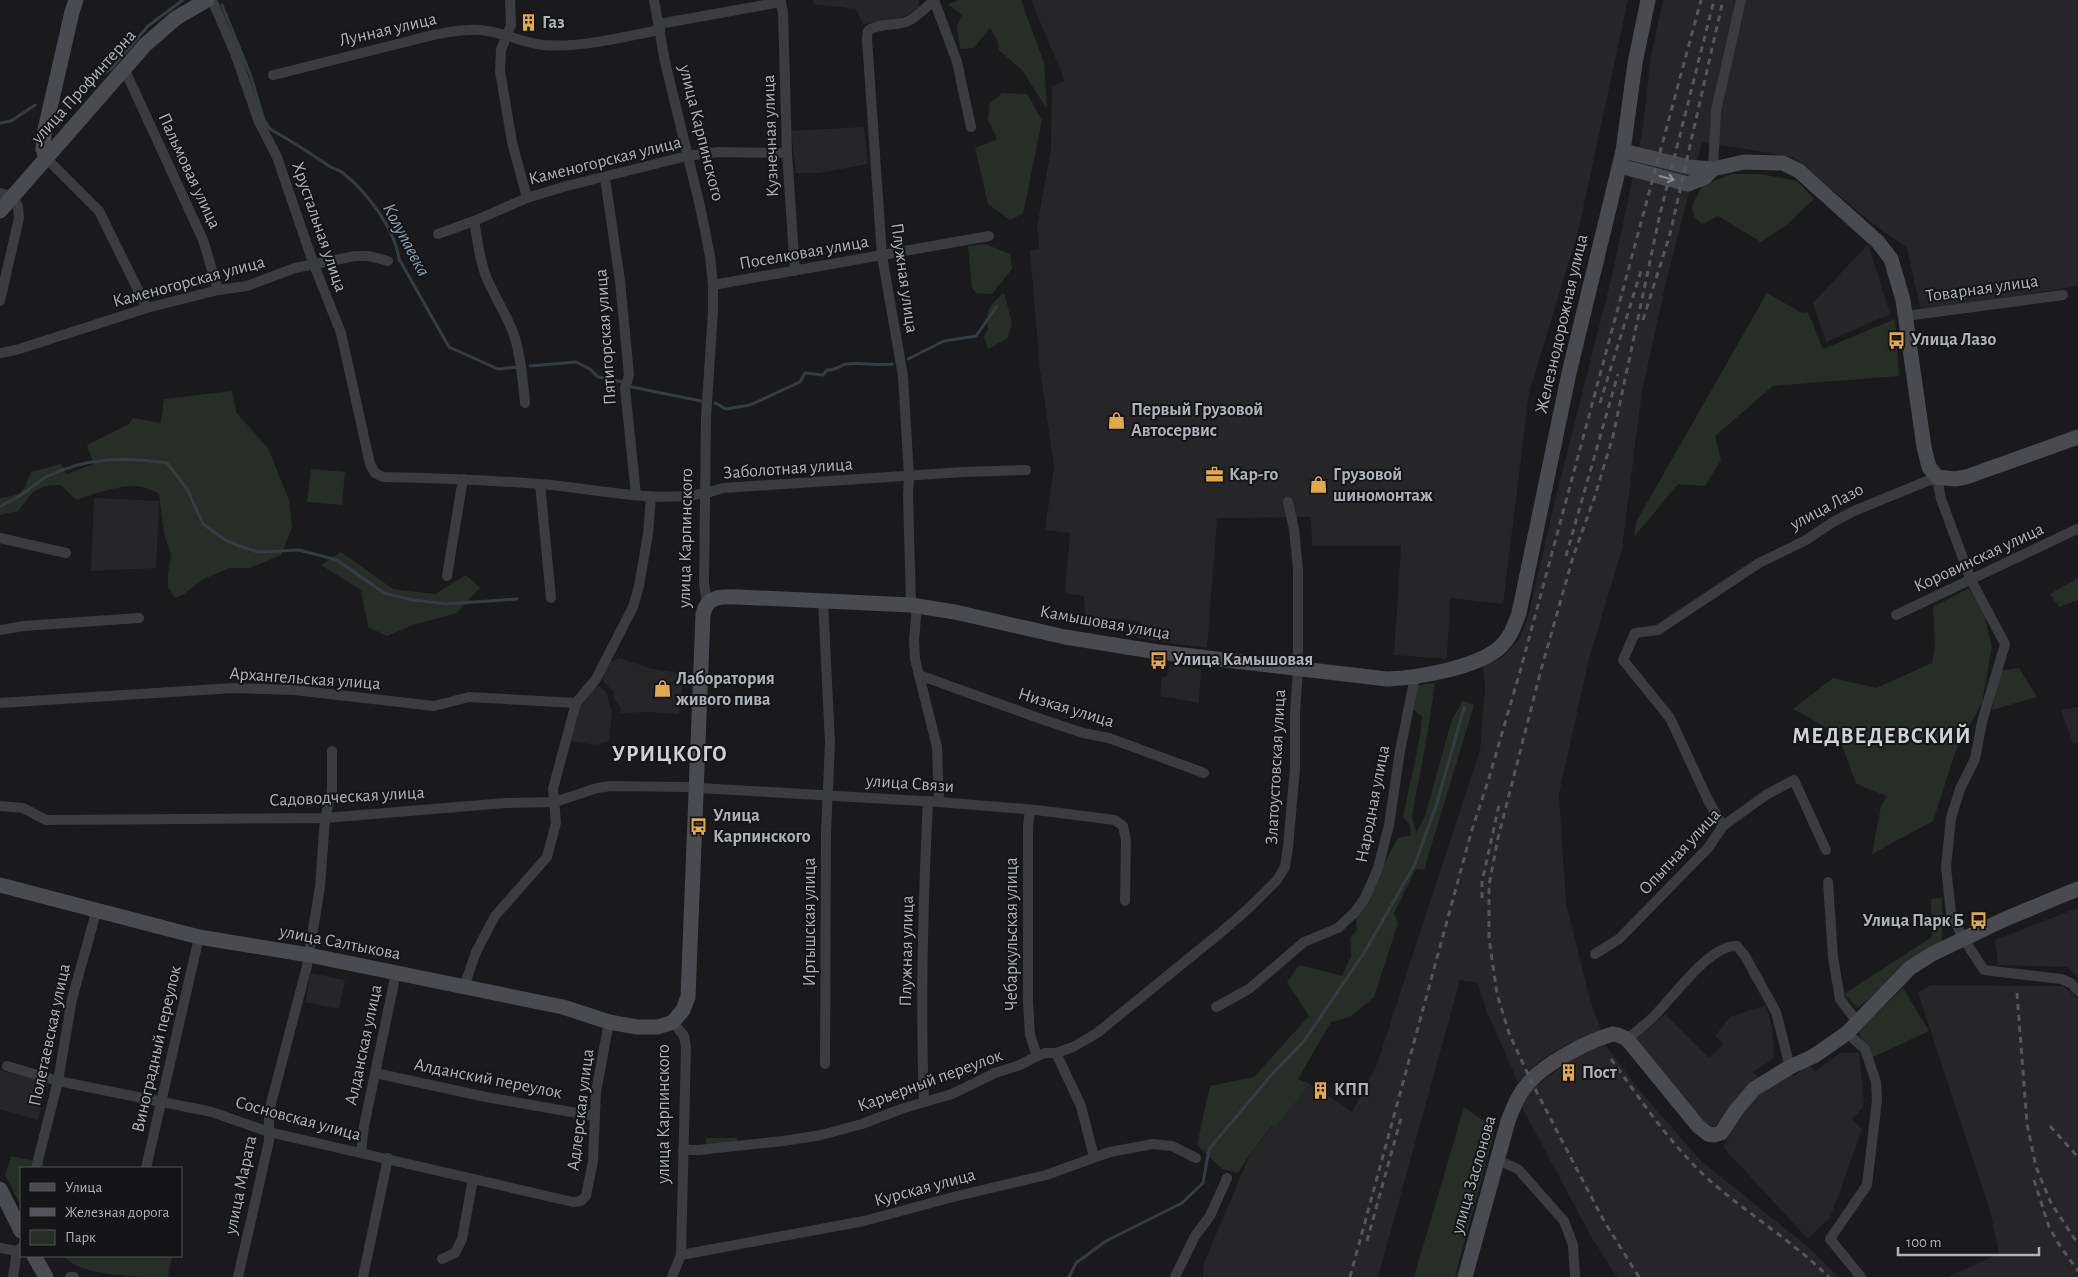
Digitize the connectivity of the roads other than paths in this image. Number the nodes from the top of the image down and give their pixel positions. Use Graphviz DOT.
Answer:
graph roads {
  1 [pos="76,0"];
  2 [pos="207,0"];
  3 [pos="212,0"];
  4 [pos="510,0"];
  5 [pos="654,0"];
  6 [pos="934,0"];
  7 [pos="1648,0"];
  8 [pos="1741,0"];
  9 [pos="780,1"];
  10 [pos="660,27"];
  11 [pos="508,35"];
  12 [pos="124,68"];
  13 [pos="273,75"];
  14 [pos="971,127"];
  15 [pos="787,154"];
  16 [pos="687,156"];
  17 [pos="46,158"];
  18 [pos="1621,158"];
  19 [pos="1712,169"];
  20 [pos="605,178"];
  21 [pos="7,195"];
  22 [pos="527,198"];
  23 [pos="0,212"];
  24 [pos="474,221"];
  25 [pos="438,234"];
  26 [pos="989,236"];
  27 [pos="882,256"];
  28 [pos="388,261"];
  29 [pos="314,265"];
  30 [pos="795,271"];
  31 [pos="713,285"];
  32 [pos="218,290"];
  33 [pos="2063,295"];
  34 [pos="0,301"];
  35 [pos="147,308"];
  36 [pos="1906,316"];
  37 [pos="0,353"];
  38 [pos="525,403"];
  39 [pos="2078,437"];
  40 [pos="1026,470"];
  41 [pos="375,473"];
  42 [pos="909,476"];
  43 [pos="1937,478"];
  44 [pos="463,479"];
  45 [pos="540,484"];
  46 [pos="706,494"];
  47 [pos="636,495"];
  48 [pos="651,496"];
  49 [pos="1288,502"];
  50 [pos="2076,529"];
  51 [pos="0,538"];
  52 [pos="66,553"];
  53 [pos="447,576"];
  54 [pos="1971,580"];
  55 [pos="551,598"];
  56 [pos="823,600"];
  57 [pos="707,604"];
  58 [pos="914,605"];
  59 [pos="1896,615"];
  60 [pos="139,618"];
  61 [pos="0,630"];
  62 [pos="1496,650"];
  63 [pos="1298,670"];
  64 [pos="919,675"];
  65 [pos="1415,677"];
  66 [pos="0,703"];
  67 [pos="576,703"];
  68 [pos="332,751"];
  69 [pos="1204,773"];
  70 [pos="696,787"];
  71 [pos="830,794"];
  72 [pos="928,801"];
  73 [pos="555,802"];
  74 [pos="939,802"];
  75 [pos="0,806"];
  76 [pos="1011,809"];
  77 [pos="1030,810"];
  78 [pos="325,818"];
  79 [pos="1723,826"];
  80 [pos="1028,827"];
  81 [pos="1826,850"];
  82 [pos="1828,882"];
  83 [pos="0,885"];
  84 [pos="2078,889"];
  85 [pos="1125,900"];
  86 [pos="97,909"];
  87 [pos="199,937"];
  88 [pos="1963,938"];
  89 [pos="1595,954"];
  90 [pos="309,955"];
  91 [pos="396,973"];
  92 [pos="464,987"];
  93 [pos="2078,991"];
  94 [pos="1216,1007"];
  95 [pos="610,1022"];
  96 [pos="673,1022"];
  97 [pos="1852,1027"];
  98 [pos="1627,1039"];
  99 [pos="1056,1053"];
  100 [pos="1037,1056"];
  101 [pos="825,1064"];
  102 [pos="7,1066"];
  103 [pos="1790,1067"];
  104 [pos="375,1073"];
  105 [pos="58,1081"];
  106 [pos="924,1102"];
  107 [pos="162,1103"];
  108 [pos="594,1116"];
  109 [pos="269,1132"];
  110 [pos="683,1150"];
  111 [pos="361,1154"];
  112 [pos="1094,1157"];
  113 [pos="388,1158"];
  114 [pos="1196,1158"];
  115 [pos="1497,1160"];
  116 [pos="36,1167"];
  117 [pos="146,1167"];
  118 [pos="473,1178"];
  119 [pos="1227,1178"];
  120 [pos="0,1189"];
  121 [pos="581,1201"];
  122 [pos="20,1229"];
  123 [pos="0,1248"];
  124 [pos="19,1249"];
  125 [pos="681,1255"];
  126 [pos="35,1257"];
  127 [pos="442,1259"];
  128 [pos="13,1277"];
  129 [pos="46,1277"];
  130 [pos="70,1277"];
  131 [pos="74,1277"];
  132 [pos="238,1277"];
  133 [pos="363,1277"];
  134 [pos="672,1277"];
  135 [pos="1175,1277"];
  136 [pos="1466,1277"];
  137 [pos="1575,1277"];
  138 [pos="1861,1277"];
  1 -- 17 [label="main road"];
  2 -- 12 [label="main road, улица Профинтерна"];
  3 -- 29 [label="street, Хрустальная улица"];
  4 -- 11 [label="street"];
  5 -- 10 [label="street, улица Карпинского"];
  6 -- 14 [label="street"];
  6 -- 27 [label="street, Плужная улица"];
  7 -- 18 [label="main road, Железнодорожная улица"];
  8 -- 19 [label="street"];
  9 -- 10 [label="street, Лунная улица"];
  9 -- 15 [label="street, Кузнечная улица"];
  10 -- 11 [label="street, Лунная улица"];
  10 -- 16 [label="street, улица Карпинского"];
  11 -- 13 [label="street, Лунная улица"];
  11 -- 22 [label="street"];
  12 -- 17 [label="main road, улица Профинтерна"];
  12 -- 32 [label="street, Пальмовая улица"];
  15 -- 16 [label="street, Каменогорская улица"];
  15 -- 30 [label="street, Кузнечная улица"];
  16 -- 20 [label="street, Каменогорская улица"];
  16 -- 31 [label="street, улица Карпинского"];
  17 -- 21 [label="main road, улица Профинтерна"];
  17 -- 35 [label="street"];
  18 -- 19 [label="main road"];
  18 -- 62 [label="main road, Железнодорожная улица"];
  19 -- 36 [label="main road"];
  20 -- 22 [label="street, Каменогорская улица"];
  20 -- 47 [label="street, Пятигорская улица"];
  21 -- 23 [label="main road, улица Профинтерна"];
  21 -- 34 [label="street"];
  22 -- 24 [label="street, Каменогорская улица"];
  24 -- 25 [label="street, Каменогорская улица"];
  24 -- 38 [label="street"];
  26 -- 27 [label="street, Поселковая улица"];
  27 -- 30 [label="street, Поселковая улица"];
  27 -- 42 [label="street, Плужная улица"];
  28 -- 29 [label="street, Каменогорская улица"];
  29 -- 32 [label="street, Каменогорская улица"];
  29 -- 41 [label="street, Хрустальная улица"];
  30 -- 31 [label="street, Поселковая улица"];
  31 -- 46 [label="street, улица Карпинского"];
  32 -- 35 [label="street, Каменогорская улица"];
  33 -- 36 [label="street, Товарная улица"];
  35 -- 37 [label="street, Каменогорская улица"];
  36 -- 43 [label="main road"];
  39 -- 43 [label="main road, улица Лазо"];
  40 -- 42 [label="street, Заболотная улица"];
  41 -- 44 [label="street, Заболотная улица"];
  42 -- 46 [label="street, Заболотная улица"];
  42 -- 58 [label="street, Плужная улица"];
  43 -- 54 [label="street"];
  43 -- 79 [label="street, улица Лазо"];
  44 -- 45 [label="street, Заболотная улица"];
  44 -- 53 [label="street"];
  45 -- 47 [label="street, Заболотная улица"];
  45 -- 55 [label="street"];
  46 -- 48 [label="street, Заболотная улица"];
  46 -- 57 [label="street, улица Карпинского"];
  47 -- 48 [label="street, Заболотная улица"];
  48 -- 67 [label="street"];
  49 -- 63 [label="street, Златоустовская улица"];
  50 -- 54 [label="street, Коровинская улица"];
  51 -- 52 [label="street"];
  54 -- 59 [label="street, Коровинская улица"];
  54 -- 88 [label="street"];
  56 -- 57 [label="main road, Камышовая улица"];
  56 -- 58 [label="main road, Камышовая улица"];
  56 -- 71 [label="street, Иртышская улица"];
  57 -- 70 [label="main road, улица Карпинского"];
  58 -- 63 [label="main road, Камышовая улица"];
  58 -- 64 [label="street, Плужная улица"];
  60 -- 61 [label="street"];
  62 -- 65 [label="main road, Камышовая улица"];
  63 -- 65 [label="main road, Камышовая улица"];
  63 -- 99 [label="street, Златоустовская улица"];
  64 -- 69 [label="street, Низкая улица"];
  64 -- 74 [label="street, Плужная улица"];
  65 -- 94 [label="street, Народная улица"];
  66 -- 67 [label="street, Архангельская улица"];
  67 -- 73 [label="street"];
  68 -- 78 [label="street, улица Марата"];
  70 -- 71 [label="street, улица Связи"];
  70 -- 73 [label="street, Садоводческая улица"];
  70 -- 96 [label="main road, улица Карпинского"];
  71 -- 72 [label="street, улица Связи"];
  71 -- 101 [label="street, Иртышская улица"];
  72 -- 74 [label="street, улица Связи"];
  72 -- 106 [label="street, Плужная улица"];
  73 -- 78 [label="street, Садоводческая улица"];
  73 -- 92 [label="street"];
  74 -- 76 [label="street, улица Связи"];
  75 -- 78 [label="street, Садоводческая улица"];
  76 -- 77 [label="street, улица Связи"];
  76 -- 80 [label="street"];
  77 -- 80 [label="street, Чебаркульская улица"];
  77 -- 85 [label="street, улица Связи"];
  78 -- 90 [label="street, улица Марата"];
  79 -- 81 [label="street, Опытная улица"];
  79 -- 89 [label="street, Опытная улица"];
  80 -- 100 [label="street, Чебаркульская улица"];
  82 -- 97 [label="street"];
  83 -- 86 [label="main road, улица Салтыкова"];
  84 -- 88 [label="main road"];
  86 -- 87 [label="main road, улица Салтыкова"];
  86 -- 105 [label="street, Полетаевская улица"];
  87 -- 90 [label="main road, улица Салтыкова"];
  87 -- 107 [label="street, Виноградный переулок"];
  88 -- 93 [label="street"];
  88 -- 97 [label="main road"];
  90 -- 91 [label="main road, улица Салтыкова"];
  90 -- 109 [label="street, улица Марата"];
  91 -- 92 [label="main road, улица Салтыкова"];
  91 -- 104 [label="street, Алданская улица"];
  92 -- 95 [label="main road, улица Салтыкова"];
  95 -- 96 [label="main road, улица Салтыкова"];
  95 -- 108 [label="street, Адлерская улица"];
  96 -- 110 [label="street, улица Карпинского"];
  97 -- 103 [label="main road"];
  97 -- 138 [label="street"];
  98 -- 103 [label="main road"];
  98 -- 103 [label="street"];
  98 -- 115 [label="main road, улица Заслонова"];
  99 -- 100 [label="street, Златоустовская улица"];
  99 -- 112 [label="street"];
  100 -- 106 [label="street, Карьерный переулок"];
  102 -- 105 [label="street, Сосновская улица"];
  104 -- 108 [label="street, Алданский переулок"];
  104 -- 111 [label="street, Алданская улица"];
  105 -- 107 [label="street, Сосновская улица"];
  105 -- 116 [label="street, Полетаевская улица"];
  106 -- 110 [label="street, Карьерный переулок"];
  107 -- 109 [label="street, Сосновская улица"];
  107 -- 117 [label="street, Виноградный переулок"];
  108 -- 121 [label="street, Адлерская улица"];
  109 -- 111 [label="street, Сосновская улица"];
  109 -- 132 [label="street, улица Марата"];
  110 -- 125 [label="street, улица Карпинского"];
  111 -- 113 [label="street, Сосновская улица"];
  112 -- 114 [label="street, Курская улица"];
  112 -- 125 [label="street, Курская улица"];
  113 -- 118 [label="street, Сосновская улица"];
  113 -- 133 [label="street"];
  115 -- 136 [label="main road, улица Заслонова"];
  115 -- 137 [label="street"];
  118 -- 121 [label="street, Сосновская улица"];
  118 -- 127 [label="street"];
  119 -- 135 [label="street"];
  120 -- 122 [label="main road"];
  123 -- 124 [label="street"];
  124 -- 128 [label="street"];
  125 -- 134 [label="street"];
  126 -- 129 [label="main road"];
  130 -- 131 [label="street"];
}
